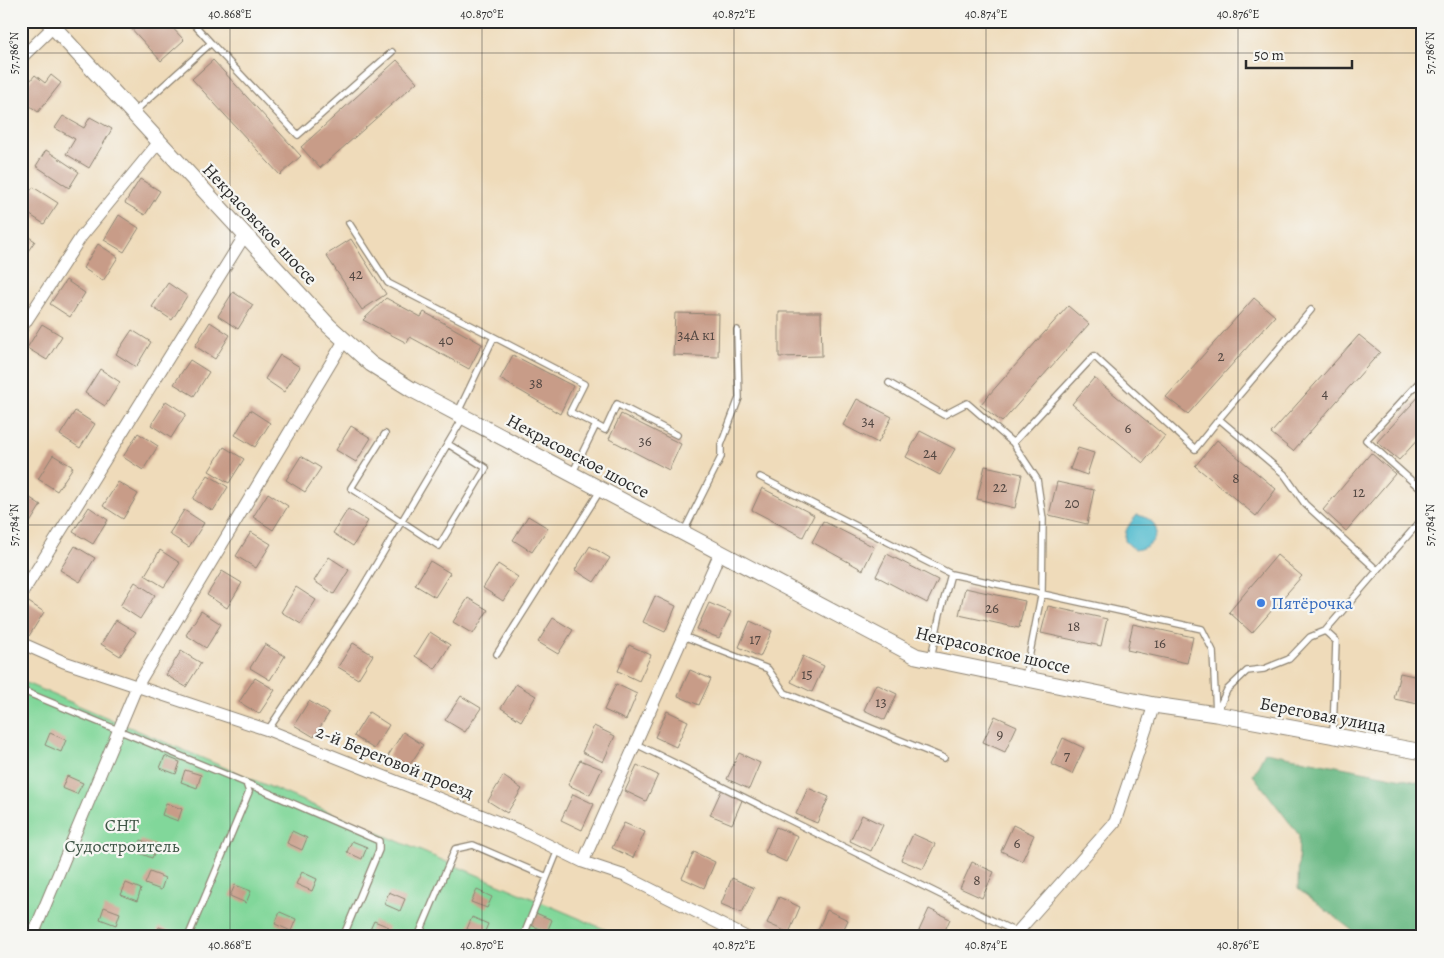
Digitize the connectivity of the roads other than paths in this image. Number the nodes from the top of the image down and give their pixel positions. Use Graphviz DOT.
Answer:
graph roads {
  1 [pos="191,21"];
  2 [pos="50,24"];
  3 [pos="211,44"];
  4 [pos="392,52"];
  5 [pos="21,58"];
  6 [pos="132,113"];
  7 [pos="158,142"];
  8 [pos="349,223"];
  9 [pos="244,235"];
  10 [pos="1311,310"];
  11 [pos="21,329"];
  12 [pos="736,330"];
  13 [pos="494,337"];
  14 [pos="344,341"];
  15 [pos="1423,378"];
  16 [pos="889,383"];
  17 [pos="461,416"];
  18 [pos="1219,419"];
  19 [pos="596,425"];
  20 [pos="385,434"];
  21 [pos="676,435"];
  22 [pos="448,444"];
  23 [pos="1013,444"];
  24 [pos="572,474"];
  25 [pos="760,477"];
  26 [pos="601,490"];
  27 [pos="1423,492"];
  28 [pos="1423,518"];
  29 [pos="402,521"];
  30 [pos="683,533"];
  31 [pos="720,553"];
  32 [pos="1377,570"];
  33 [pos="952,574"];
  34 [pos="1041,594"];
  35 [pos="21,595"];
  36 [pos="1325,631"];
  37 [pos="684,636"];
  38 [pos="21,643"];
  39 [pos="497,654"];
  40 [pos="931,658"];
  41 [pos="1025,678"];
  42 [pos="137,686"];
  43 [pos="21,690"];
  44 [pos="1154,705"];
  45 [pos="1216,714"];
  46 [pos="268,730"];
  47 [pos="118,731"];
  48 [pos="1333,736"];
  49 [pos="636,744"];
  50 [pos="1423,752"];
  51 [pos="944,758"];
  52 [pos="246,783"];
  53 [pos="558,850"];
  54 [pos="583,862"];
  55 [pos="547,877"];
  56 [pos="1016,936"];
  57 [pos="32,937"];
  58 [pos="188,937"];
  59 [pos="343,937"];
  60 [pos="418,937"];
  61 [pos="523,937"];
  62 [pos="746,937"];
  1 -- 3 [label="lane"];
  2 -- 5 [label="street"];
  2 -- 6 [label="main road, Некрасовское шоссе"];
  3 -- 4 [label="lane"];
  3 -- 6 [label="lane"];
  6 -- 7 [label="main road, Некрасовское шоссе"];
  7 -- 9 [label="main road, Некрасовское шоссе"];
  7 -- 11 [label="street"];
  8 -- 13 [label="lane"];
  9 -- 14 [label="main road, Некрасовское шоссе"];
  9 -- 35 [label="street"];
  10 -- 18 [label="lane"];
  12 -- 30 [label="lane"];
  13 -- 17 [label="lane"];
  13 -- 19 [label="lane"];
  14 -- 17 [label="main road, Некрасовское шоссе"];
  14 -- 42 [label="street"];
  15 -- 27 [label="lane"];
  16 -- 23 [label="lane"];
  17 -- 22 [label="lane"];
  17 -- 24 [label="main road, Некрасовское шоссе"];
  18 -- 23 [label="lane"];
  18 -- 32 [label="lane"];
  19 -- 21 [label="lane"];
  19 -- 24 [label="lane"];
  20 -- 29 [label="lane"];
  22 -- 29 [label="lane"];
  22 -- 29 [label="lane"];
  23 -- 34 [label="lane"];
  24 -- 26 [label="main road, Некрасовское шоссе"];
  25 -- 33 [label="lane"];
  26 -- 30 [label="main road, Некрасовское шоссе"];
  26 -- 39 [label="lane"];
  28 -- 32 [label="lane"];
  29 -- 46 [label="lane"];
  30 -- 31 [label="main road, Некрасовское шоссе"];
  31 -- 37 [label="street"];
  31 -- 40 [label="main road, Некрасовское шоссе"];
  32 -- 36 [label="lane"];
  33 -- 34 [label="lane"];
  33 -- 40 [label="lane"];
  34 -- 41 [label="lane"];
  34 -- 45 [label="lane"];
  36 -- 45 [label="lane"];
  36 -- 48 [label="lane"];
  37 -- 49 [label="street"];
  37 -- 51 [label="lane"];
  38 -- 42 [label="street, 2-й Береговой проезд"];
  40 -- 41 [label="main road, Некрасовское шоссе"];
  41 -- 44 [label="main road, Некрасовское шоссе"];
  42 -- 46 [label="street, 2-й Береговой проезд"];
  42 -- 47 [label="street"];
  43 -- 47 [label="lane"];
  44 -- 45 [label="main road, Некрасовское шоссе"];
  44 -- 56 [label="street"];
  45 -- 48 [label="main road, Береговая улица"];
  46 -- 53 [label="street, 2-й Береговой проезд"];
  47 -- 52 [label="lane"];
  47 -- 57 [label="street"];
  48 -- 50 [label="main road, Береговая улица"];
  49 -- 54 [label="street"];
  49 -- 56 [label="lane"];
  52 -- 58 [label="lane"];
  52 -- 59 [label="lane"];
  53 -- 54 [label="street, 2-й Береговой проезд"];
  53 -- 55 [label="lane"];
  54 -- 62 [label="street, 2-й Береговой проезд"];
  55 -- 60 [label="lane"];
  55 -- 61 [label="lane"];
}
